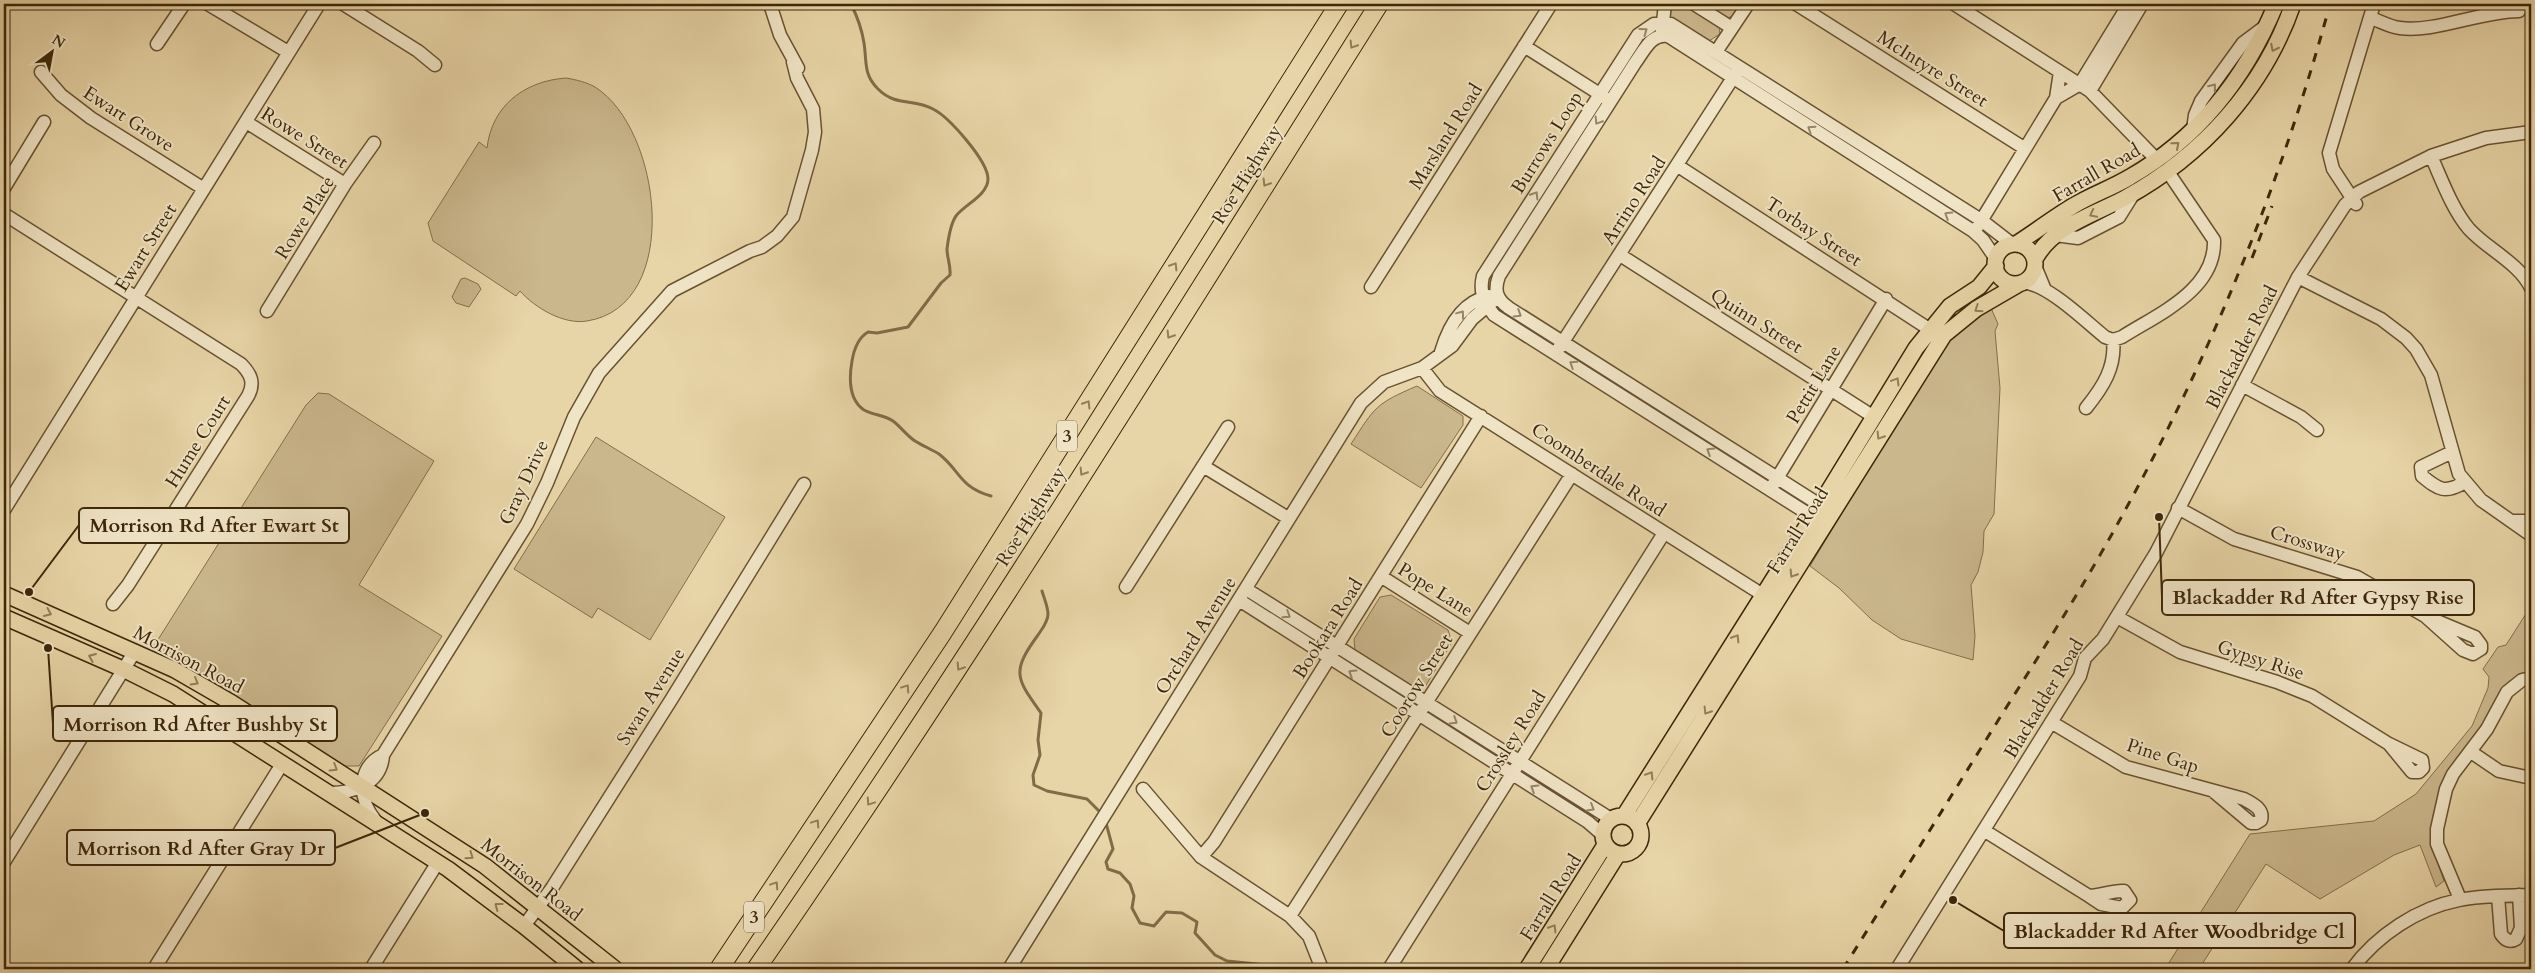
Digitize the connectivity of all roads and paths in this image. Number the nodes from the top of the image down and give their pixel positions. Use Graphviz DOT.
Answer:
graph roads {
  1 [pos="184,4"];
  2 [pos="208,4"];
  3 [pos="319,4"];
  4 [pos="343,4"];
  5 [pos="770,4"];
  6 [pos="1339,4"];
  7 [pos="1379,4"];
  8 [pos="1551,4"];
  9 [pos="1665,4"];
  10 [pos="1694,4"];
  11 [pos="1748,4"];
  12 [pos="1796,4"];
  13 [pos="1954,4"];
  14 [pos="2276,4"];
  15 [pos="2293,4"];
  16 [pos="2374,4"];
  17 [pos="2132,6"];
  18 [pos="2519,11"];
  19 [pos="2371,18"];
  20 [pos="1732,28"];
  21 [pos="1662,29"];
  22 [pos="157,44"];
  23 [pos="1524,46"];
  24 [pos="288,52"];
  25 [pos="1716,52"];
  26 [pos="1624,55"];
  27 [pos="1635,62"];
  28 [pos="435,65"];
  29 [pos="1740,67"];
  30 [pos="41,72"];
  31 [pos="2060,72"];
  32 [pos="1732,78"];
  33 [pos="2085,87"];
  34 [pos="1599,94"];
  35 [pos="2056,98"];
  36 [pos="1611,101"];
  37 [pos="1801,106"];
  38 [pos="1794,118"];
  39 [pos="44,122"];
  40 [pos="246,122"];
  41 [pos="2531,132"];
  42 [pos="1842,133"];
  43 [pos="1579,138"];
  44 [pos="374,143"];
  45 [pos="1836,145"];
  46 [pos="2024,148"];
  47 [pos="2431,156"];
  48 [pos="1884,159"];
  49 [pos="2157,160"];
  50 [pos="1678,166"];
  51 [pos="1876,170"];
  52 [pos="2168,172"];
  53 [pos="1548,174"];
  54 [pos="1560,181"];
  55 [pos="345,184"];
  56 [pos="1925,185"];
  57 [pos="4,188"];
  58 [pos="204,188"];
  59 [pos="1918,196"];
  60 [pos="2354,201"];
  61 [pos="4,214"];
  62 [pos="1521,216"];
  63 [pos="1981,220"];
  64 [pos="1533,223"];
  65 [pos="1975,233"];
  66 [pos="2014,244"];
  67 [pos="1497,254"];
  68 [pos="1620,255"];
  69 [pos="1508,262"];
  70 [pos="1996,263"];
  71 [pos="2035,263"];
  72 [pos="2298,277"];
  73 [pos="2021,283"];
  74 [pos="2530,283"];
  75 [pos="1371,287"];
  76 [pos="2046,290"];
  77 [pos="1497,296"];
  78 [pos="135,298"];
  79 [pos="1886,299"];
  80 [pos="1485,302"];
  81 [pos="267,311"];
  82 [pos="1929,329"];
  83 [pos="2114,340"];
  84 [pos="1560,347"];
  85 [pos="1422,368"];
  86 [pos="2242,385"];
  87 [pos="1831,389"];
  88 [pos="1648,404"];
  89 [pos="2086,408"];
  90 [pos="1481,416"];
  91 [pos="1874,417"];
  92 [pos="1692,424"];
  93 [pos="1228,427"];
  94 [pos="2316,430"];
  95 [pos="1685,435"];
  96 [pos="2452,452"];
  97 [pos="1730,456"];
  98 [pos="1203,466"];
  99 [pos="1572,474"];
  100 [pos="2465,482"];
  101 [pos="804,484"];
  102 [pos="1774,484"];
  103 [pos="2178,508"];
  104 [pos="4,510"];
  105 [pos="1822,515"];
  106 [pos="1288,518"];
  107 [pos="2514,521"];
  108 [pos="2531,521"];
  109 [pos="1664,533"];
  110 [pos="2531,535"];
  111 [pos="1382,577"];
  112 [pos="1126,587"];
  113 [pos="1246,589"];
  114 [pos="4,594"];
  115 [pos="1763,595"];
  116 [pos="1239,600"];
  117 [pos="112,604"];
  118 [pos="2425,616"];
  119 [pos="4,617"];
  120 [pos="2117,617"];
  121 [pos="1470,633"];
  122 [pos="1337,648"];
  123 [pos="135,651"];
  124 [pos="1330,659"];
  125 [pos="125,670"];
  126 [pos="1383,676"];
  127 [pos="2531,678"];
  128 [pos="1375,688"];
  129 [pos="1426,704"];
  130 [pos="1419,715"];
  131 [pos="2051,722"];
  132 [pos="1474,734"];
  133 [pos="2389,744"];
  134 [pos="1467,746"];
  135 [pos="2471,752"];
  136 [pos="1519,763"];
  137 [pos="282,764"];
  138 [pos="1512,774"];
  139 [pos="2531,778"];
  140 [pos="363,786"];
  141 [pos="1143,789"];
  142 [pos="2213,791"];
  143 [pos="330,793"];
  144 [pos="1569,794"];
  145 [pos="1562,806"];
  146 [pos="1617,818"];
  147 [pos="378,824"];
  148 [pos="1637,824"];
  149 [pos="1985,831"];
  150 [pos="1604,840"];
  151 [pos="1618,854"];
  152 [pos="1202,857"];
  153 [pos="4,862"];
  154 [pos="438,862"];
  155 [pos="1590,869"];
  156 [pos="1604,877"];
  157 [pos="2525,895"];
  158 [pos="2089,896"];
  159 [pos="2498,896"];
  160 [pos="2460,899"];
  161 [pos="538,907"];
  162 [pos="1290,916"];
  163 [pos="524,926"];
  164 [pos="154,969"];
  165 [pos="371,969"];
  166 [pos="577,969"];
  167 [pos="615,969"];
  168 [pos="718,969"];
  169 [pos="756,969"];
  170 [pos="1009,969"];
  171 [pos="1322,969"];
  172 [pos="1389,969"];
  173 [pos="1528,969"];
  174 [pos="1546,969"];
  175 [pos="1897,969"];
  176 [pos="2352,969"];
  1 -- 22 [label="street"];
  2 -- 24 [label="street"];
  3 -- 24 [label="street, Ewart Street"];
  4 -- 28 [label="street"];
  5 -- 140 [label="street, Gray Drive"];
  168 -- 6 [label="highway, Roe Highway / 3, one-way"];
  7 -- 169 [label="highway, Roe Highway / 3, one-way"];
  8 -- 23 [label="street, Marsland Road"];
  9 -- 21 [label="street"];
  10 -- 20 [label="street"];
  11 -- 20 [label="street"];
  12 -- 46 [label="street, McIntyre Street"];
  13 -- 31 [label="street"];
  49 -- 14 [label="main road, Farrall Road, one-way"];
  15 -- 52 [label="main road, Farrall Road, one-way"];
  16 -- 19 [label="street"];
  17 -- 33 [label="street"];
  18 -- 19 [label="street"];
  19 -- 60 [label="street"];
  20 -- 25 [label="street"];
  21 -- 25 [label="street"];
  26 -- 21 [label="street, Burrows Loop, one-way"];
  21 -- 27 [label="street, Burrows Loop"];
  21 -- 32 [label="street"];
  23 -- 34 [label="street"];
  23 -- 75 [label="street, Marsland Road"];
  24 -- 40 [label="street, Ewart Street"];
  25 -- 29 [label="street"];
  26 -- 27 [label="street"];
  26 -- 34 [label="street, Burrows Loop"];
  27 -- 36 [label="street, Burrows Loop"];
  29 -- 32 [label="street, Arrino Road"];
  29 -- 37 [label="street"];
  30 -- 58 [label="street, Ewart Grove"];
  31 -- 33 [label="street"];
  31 -- 35 [label="street"];
  32 -- 38 [label="street"];
  32 -- 50 [label="street, Arrino Road"];
  33 -- 35 [label="street"];
  33 -- 49 [label="street"];
  34 -- 36 [label="street"];
  34 -- 43 [label="street, Burrows Loop"];
  35 -- 46 [label="street"];
  36 -- 43 [label="street, Burrows Loop, one-way"];
  37 -- 38 [label="street"];
  37 -- 42 [label="street"];
  45 -- 38 [label="street, one-way"];
  39 -- 57 [label="street"];
  40 -- 55 [label="street, Rowe Street"];
  40 -- 58 [label="street, Ewart Street"];
  41 -- 47 [label="street, Blackadder Road"];
  42 -- 45 [label="street"];
  42 -- 48 [label="street"];
  43 -- 53 [label="street, Burrows Loop"];
  43 -- 54 [label="street, Burrows Loop"];
  44 -- 55 [label="street, Rowe Place"];
  45 -- 51 [label="street"];
  46 -- 63 [label="street"];
  47 -- 60 [label="street, Blackadder Road"];
  47 -- 74 [label="street"];
  48 -- 51 [label="street"];
  48 -- 56 [label="street"];
  49 -- 66 [label="main road, Farrall Road"];
  50 -- 68 [label="street, Arrino Road"];
  50 -- 79 [label="street, Torbay Street"];
  51 -- 59 [label="street"];
  52 -- 71 [label="main road, Farrall Road, one-way"];
  52 -- 83 [label="street"];
  53 -- 54 [label="street"];
  62 -- 53 [label="street, Burrows Loop, one-way"];
  54 -- 64 [label="street, Burrows Loop"];
  55 -- 81 [label="street, Rowe Place"];
  56 -- 59 [label="street"];
  56 -- 63 [label="street"];
  58 -- 78 [label="street, Ewart Street"];
  65 -- 59 [label="street, one-way"];
  60 -- 72 [label="street, Blackadder Road"];
  61 -- 78 [label="street"];
  62 -- 64 [label="street"];
  62 -- 67 [label="street, Burrows Loop"];
  63 -- 65 [label="street"];
  63 -- 66 [label="street"];
  64 -- 69 [label="street, Burrows Loop"];
  65 -- 70 [label="street"];
  66 -- 70 [label="main road"];
  66 -- 71 [label="main road"];
  67 -- 69 [label="street"];
  67 -- 80 [label="street, Burrows Loop"];
  68 -- 84 [label="street, Arrino Road"];
  68 -- 87 [label="street, Quinn Street"];
  69 -- 77 [label="street, Burrows Loop"];
  70 -- 73 [label="main road"];
  70 -- 82 [label="main road, Farrall Road"];
  71 -- 73 [label="main road"];
  71 -- 76 [label="street"];
  72 -- 86 [label="street, Blackadder Road"];
  72 -- 96 [label="street"];
  73 -- 76 [label="street"];
  73 -- 105 [label="main road, Farrall Road, one-way"];
  76 -- 83 [label="street"];
  77 -- 80 [label="street, Orchard Avenue"];
  77 -- 84 [label="street, one-way"];
  78 -- 104 [label="street, Ewart Street"];
  78 -- 117 [label="street, Hume Court"];
  79 -- 82 [label="street, Torbay Street"];
  79 -- 87 [label="street, Pettit Lane"];
  80 -- 84 [label="street"];
  80 -- 85 [label="street, Orchard Avenue"];
  91 -- 82 [label="main road, Farrall Road, one-way"];
  83 -- 89 [label="street"];
  84 -- 88 [label="street"];
  85 -- 90 [label="street, Coomberdale Road"];
  85 -- 106 [label="street, Orchard Avenue"];
  86 -- 94 [label="street"];
  86 -- 103 [label="street, Blackadder Road"];
  87 -- 91 [label="street, Quinn Street"];
  87 -- 102 [label="street, Pettit Lane"];
  88 -- 92 [label="street"];
  88 -- 95 [label="street"];
  90 -- 99 [label="street, Coomberdale Road"];
  90 -- 111 [label="street, Bookara Road"];
  91 -- 105 [label="main road, Farrall Road"];
  92 -- 95 [label="street"];
  92 -- 97 [label="street"];
  93 -- 98 [label="street"];
  97 -- 95 [label="street, one-way"];
  96 -- 100 [label="street"];
  96 -- 100 [label="street"];
  97 -- 102 [label="street"];
  98 -- 106 [label="street"];
  98 -- 112 [label="street"];
  99 -- 109 [label="street, Coomberdale Road"];
  99 -- 121 [label="street, Coorow Street"];
  100 -- 107 [label="street"];
  101 -- 161 [label="street, Swan Avenue"];
  102 -- 105 [label="street"];
  103 -- 118 [label="street, Crossway"];
  103 -- 120 [label="street, Blackadder Road"];
  105 -- 115 [label="main road, Farrall Road"];
  105 -- 148 [label="main road, Farrall Road, one-way"];
  106 -- 113 [label="street, Orchard Avenue"];
  107 -- 108 [label="street"];
  107 -- 110 [label="street"];
  109 -- 115 [label="street, Coomberdale Road"];
  109 -- 136 [label="street, Crossley Road"];
  111 -- 121 [label="street, Pope Lane"];
  111 -- 122 [label="street, Bookara Road"];
  113 -- 116 [label="street, Orchard Avenue"];
  113 -- 122 [label="street, one-way"];
  114 -- 123 [label="main road, Morrison Road, one-way"];
  146 -- 115 [label="main road, Farrall Road, one-way"];
  116 -- 124 [label="street"];
  116 -- 170 [label="street, Orchard Avenue"];
  125 -- 119 [label="main road, Morrison Road, one-way"];
  120 -- 131 [label="street, Blackadder Road"];
  120 -- 133 [label="street, Gypsy Rise"];
  121 -- 129 [label="street, Coorow Street"];
  122 -- 124 [label="street, Bookara Road"];
  122 -- 126 [label="street"];
  123 -- 125 [label="street"];
  123 -- 140 [label="main road, Morrison Road, one-way"];
  128 -- 124 [label="street, one-way"];
  124 -- 152 [label="street, Bookara Road"];
  125 -- 137 [label="main road, Morrison Road"];
  125 -- 153 [label="street"];
  126 -- 128 [label="street"];
  126 -- 129 [label="street"];
  127 -- 135 [label="street"];
  128 -- 130 [label="street"];
  129 -- 130 [label="street, Coorow Street"];
  129 -- 132 [label="street, one-way"];
  130 -- 134 [label="street"];
  130 -- 162 [label="street, Coorow Street"];
  131 -- 142 [label="street, Pine Gap"];
  131 -- 149 [label="street, Blackadder Road"];
  132 -- 134 [label="street"];
  132 -- 136 [label="street"];
  134 -- 138 [label="street"];
  135 -- 139 [label="street"];
  135 -- 160 [label="street"];
  136 -- 138 [label="street, Crossley Road"];
  136 -- 144 [label="street"];
  137 -- 143 [label="main road, Morrison Road"];
  137 -- 164 [label="street"];
  145 -- 138 [label="street, one-way"];
  138 -- 172 [label="street, Crossley Road"];
  140 -- 143 [label="street"];
  140 -- 147 [label="street"];
  140 -- 161 [label="main road, Morrison Road, one-way"];
  141 -- 152 [label="street"];
  143 -- 147 [label="main road, Morrison Road"];
  144 -- 145 [label="street"];
  144 -- 146 [label="street, one-way"];
  145 -- 150 [label="street"];
  146 -- 148 [label="main road"];
  146 -- 150 [label="main road"];
  147 -- 154 [label="main road, Morrison Road"];
  148 -- 151 [label="main road"];
  149 -- 158 [label="street"];
  149 -- 175 [label="street, Blackadder Road"];
  150 -- 151 [label="main road"];
  150 -- 155 [label="main road, Farrall Road"];
  151 -- 156 [label="main road, Farrall Road"];
  152 -- 162 [label="street"];
  163 -- 154 [label="main road, Morrison Road, one-way"];
  154 -- 165 [label="street"];
  155 -- 156 [label="main road"];
  173 -- 155 [label="main road, Farrall Road, one-way"];
  156 -- 174 [label="main road, Farrall Road"];
  157 -- 159 [label="street"];
  157 -- 159 [label="street"];
  159 -- 160 [label="street"];
  160 -- 176 [label="street"];
  161 -- 163 [label="street, Swan Avenue"];
  161 -- 167 [label="main road, Morrison Road"];
  162 -- 171 [label="street"];
  163 -- 166 [label="main road, Morrison Road"];
}
